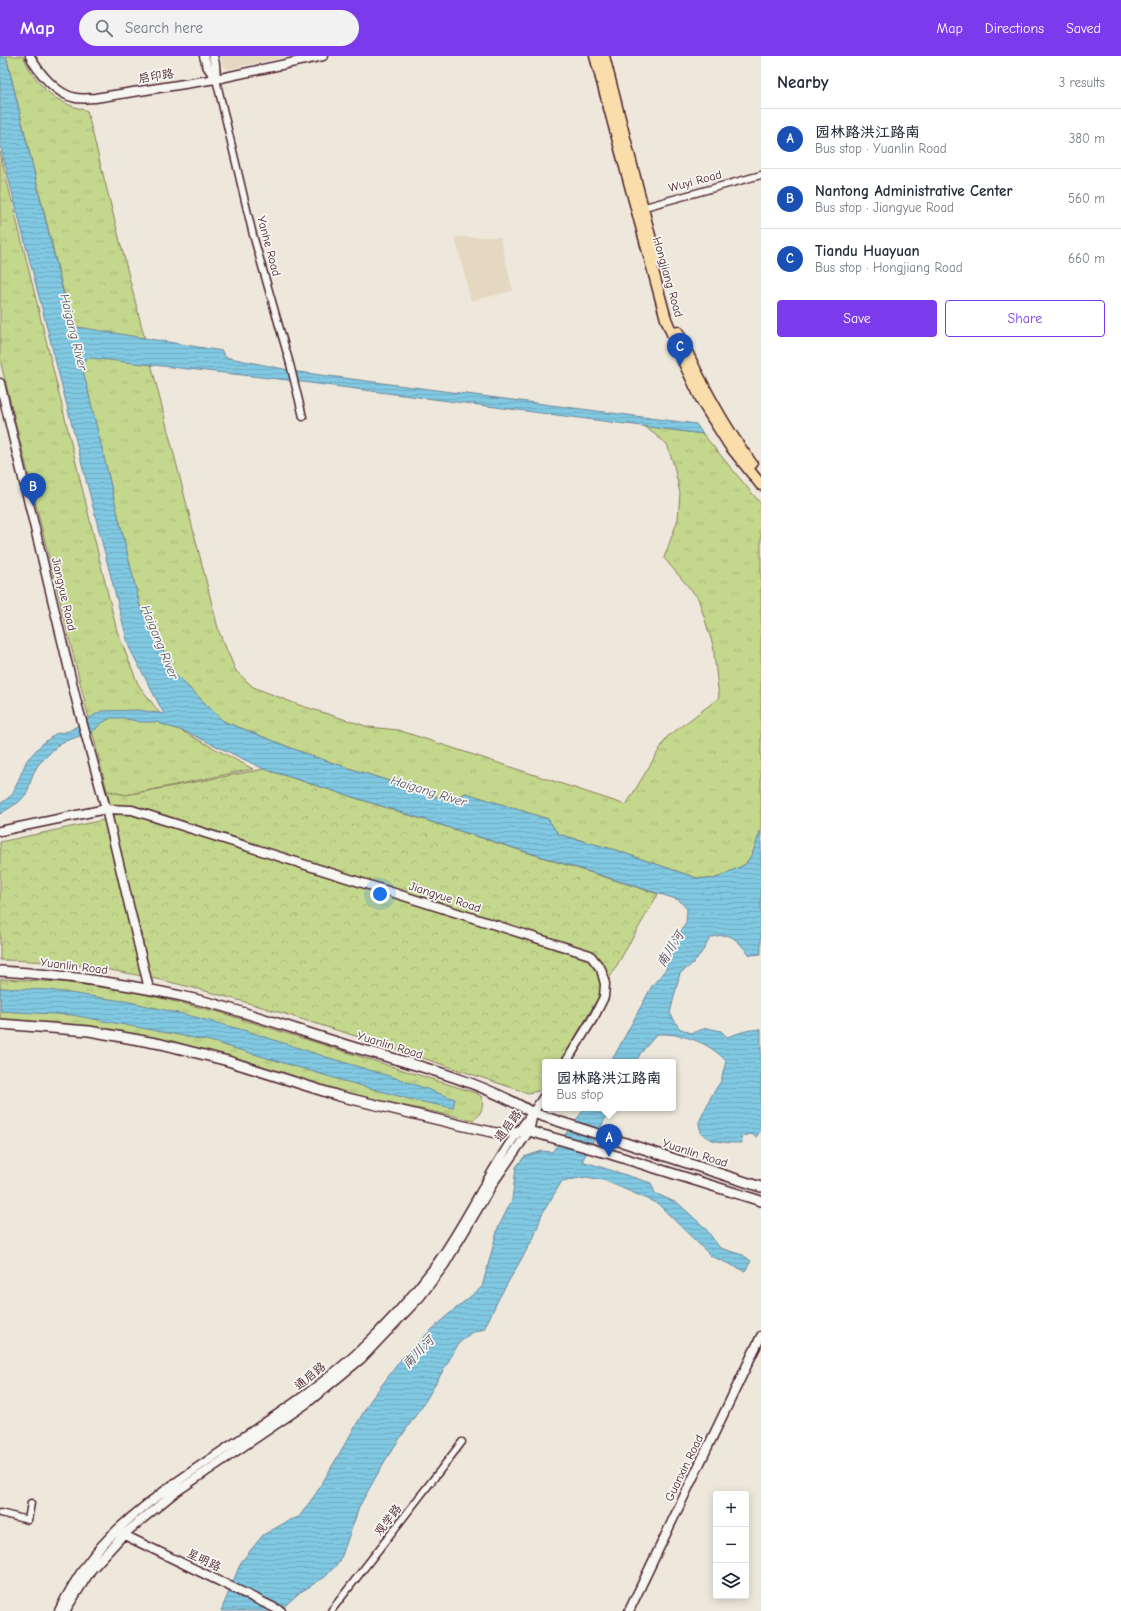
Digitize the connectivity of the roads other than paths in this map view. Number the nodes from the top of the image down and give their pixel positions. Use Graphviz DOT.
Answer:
graph roads {
  1 [pos="204,56"];
  2 [pos="213,56"];
  3 [pos="323,56"];
  4 [pos="595,56"];
  5 [pos="604,56"];
  6 [pos="31,57"];
  7 [pos="216,79"];
  8 [pos="761,175"];
  9 [pos="638,208"];
  10 [pos="0,383"];
  11 [pos="303,418"];
  12 [pos="761,475"];
  13 [pos="761,485"];
  14 [pos="106,809"];
  15 [pos="0,831"];
  16 [pos="0,971"];
  17 [pos="149,989"];
  18 [pos="0,1024"];
  19 [pos="568,1059"];
  20 [pos="542,1100"];
  21 [pos="533,1113"];
  22 [pos="529,1131"];
  23 [pos="516,1132"];
  24 [pos="761,1186"];
  25 [pos="761,1201"];
  26 [pos="761,1336"];
  27 [pos="462,1442"];
  28 [pos="31,1503"];
  29 [pos="0,1513"];
  30 [pos="120,1533"];
  31 [pos="59,1611"];
  32 [pos="65,1611"];
  33 [pos="282,1611"];
  34 [pos="331,1611"];
  35 [pos="629,1611"];
  1 -- 7 [label="street, Yanhe Road"];
  2 -- 7 [label="street, Yanhe Road"];
  3 -- 7 [label="street, 启印路"];
  4 -- 9 [label="main road, Hongjiang Road"];
  5 -- 9 [label="main road, Hongjiang Road"];
  6 -- 7 [label="street, 启印路"];
  7 -- 11 [label="street, Yanhe Road"];
  8 -- 9 [label="street, Wuyi Road"];
  9 -- 12 [label="main road, Hongjiang Road"];
  9 -- 13 [label="main road, Hongjiang Road"];
  10 -- 14 [label="street, Jiangyue Road"];
  14 -- 15 [label="street, Jiangyue Road"];
  14 -- 17 [label="street"];
  14 -- 19 [label="street, Jiangyue Road"];
  16 -- 17 [label="main road, Yuanlin Road"];
  17 -- 21 [label="main road, Yuanlin Road"];
  18 -- 23 [label="main road"];
  20 -- 21 [label="street"];
  21 -- 22 [label="street, 通启路"];
  21 -- 23 [label="street, 通启路"];
  21 -- 24 [label="main road, Yuanlin Road"];
  22 -- 23 [label="main road"];
  22 -- 25 [label="main road"];
  22 -- 30 [label="street, 通启路"];
  23 -- 30 [label="street, 通启路"];
  26 -- 35 [label="street, Guanxin Road"];
  27 -- 34 [label="street, 观学路"];
  28 -- 29 [label="street"];
  30 -- 31 [label="street, 通启路"];
  30 -- 32 [label="street, 通启路"];
  30 -- 33 [label="street, 星明路"];
}
